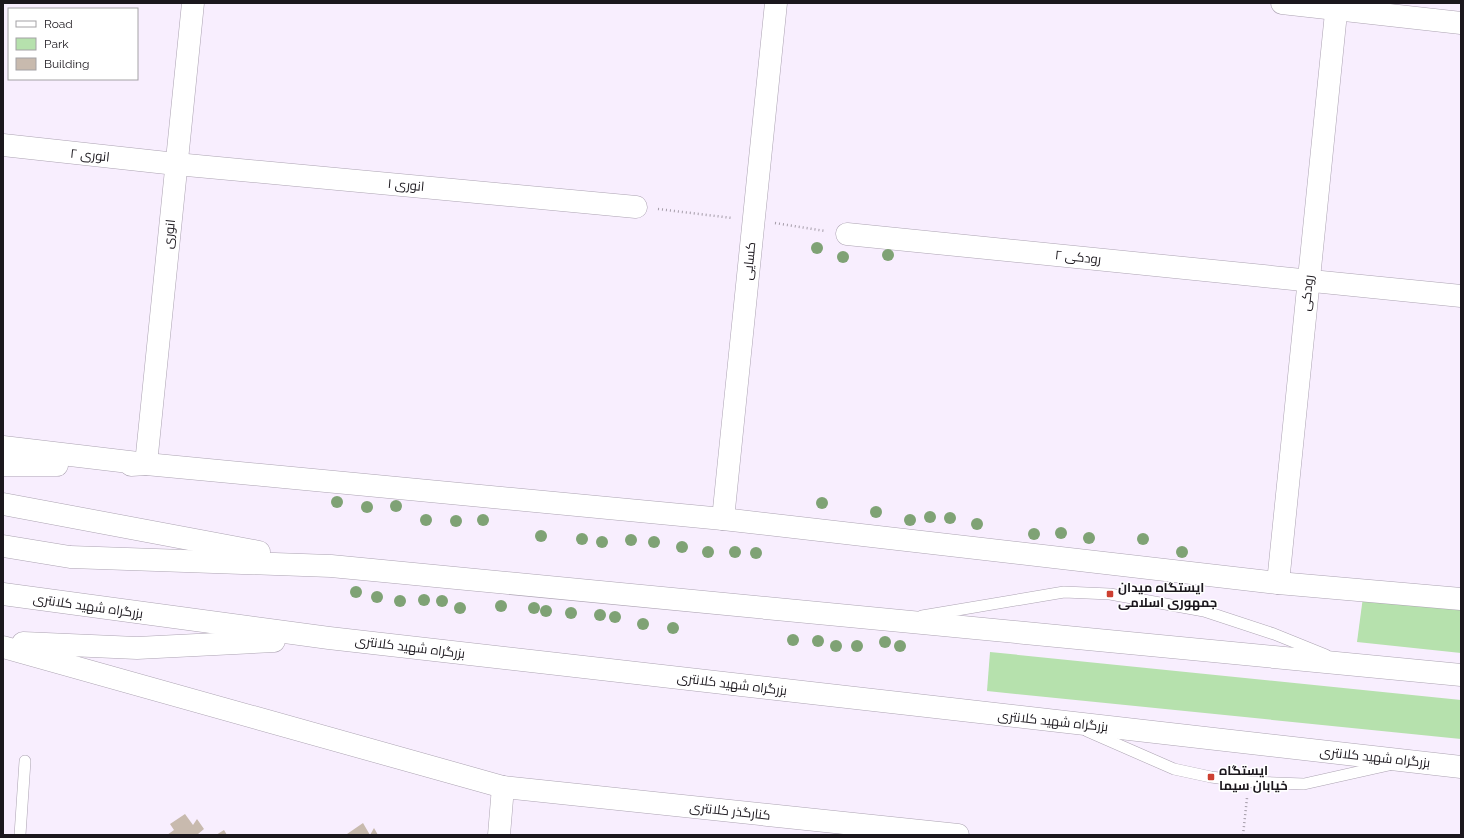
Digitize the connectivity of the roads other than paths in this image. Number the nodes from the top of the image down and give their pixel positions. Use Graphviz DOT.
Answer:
graph roads {
  1 [pos="193,3"];
  2 [pos="776,3"];
  3 [pos="1282,3"];
  4 [pos="1337,6"];
  5 [pos="1461,23"];
  6 [pos="3,146"];
  7 [pos="176,164"];
  8 [pos="636,207"];
  9 [pos="847,234"];
  10 [pos="1309,279"];
  11 [pos="1461,296"];
  12 [pos="3,447"];
  13 [pos="146,464"];
  14 [pos="3,465"];
  15 [pos="3,504"];
  16 [pos="723,518"];
  17 [pos="3,546"];
  18 [pos="331,566"];
  19 [pos="1278,583"];
  20 [pos="3,594"];
  21 [pos="1461,599"];
  22 [pos="897,620"];
  23 [pos="329,638"];
  24 [pos="3,642"];
  25 [pos="3,646"];
  26 [pos="1353,665"];
  27 [pos="1461,675"];
  28 [pos="1066,722"];
  29 [pos="25,761"];
  30 [pos="1410,761"];
  31 [pos="1461,767"];
  32 [pos="503,787"];
  33 [pos="20,835"];
  34 [pos="498,835"];
  35 [pos="958,835"];
  1 -- 7 [label="main road, انوری"];
  2 -- 16 [label="main road, کسایی"];
  3 -- 4 [label="main road"];
  4 -- 5 [label="main road"];
  4 -- 10 [label="main road, رودکی"];
  6 -- 7 [label="main road, انوری ۲"];
  7 -- 8 [label="main road, انوری ۱"];
  7 -- 13 [label="main road, انوری"];
  9 -- 10 [label="main road, رودکی ۲"];
  10 -- 11 [label="main road, رودکی ۲"];
  10 -- 19 [label="main road, رودکی"];
  12 -- 13 [label="main road"];
  13 -- 14 [label="main road"];
  13 -- 16 [label="main road"];
  15 -- 18 [label="main road"];
  16 -- 19 [label="main road"];
  17 -- 18 [label="main road"];
  18 -- 22 [label="main road"];
  19 -- 21 [label="main road"];
  20 -- 23 [label="main road, بزرگراه شهید کلانتری"];
  22 -- 26 [label="main road"];
  22 -- 26 [label="lane"];
  23 -- 24 [label="main road"];
  23 -- 28 [label="main road, بزرگراه شهید کلانتری"];
  25 -- 32 [label="main road, کنارگذر کلانتری"];
  26 -- 27 [label="main road"];
  28 -- 30 [label="main road, بزرگراه شهید کلانتری"];
  28 -- 30 [label="lane"];
  29 -- 33 [label="lane"];
  30 -- 31 [label="main road, بزرگراه شهید کلانتری"];
  32 -- 34 [label="main road"];
  32 -- 35 [label="main road, کنارگذر کلانتری"];
}
